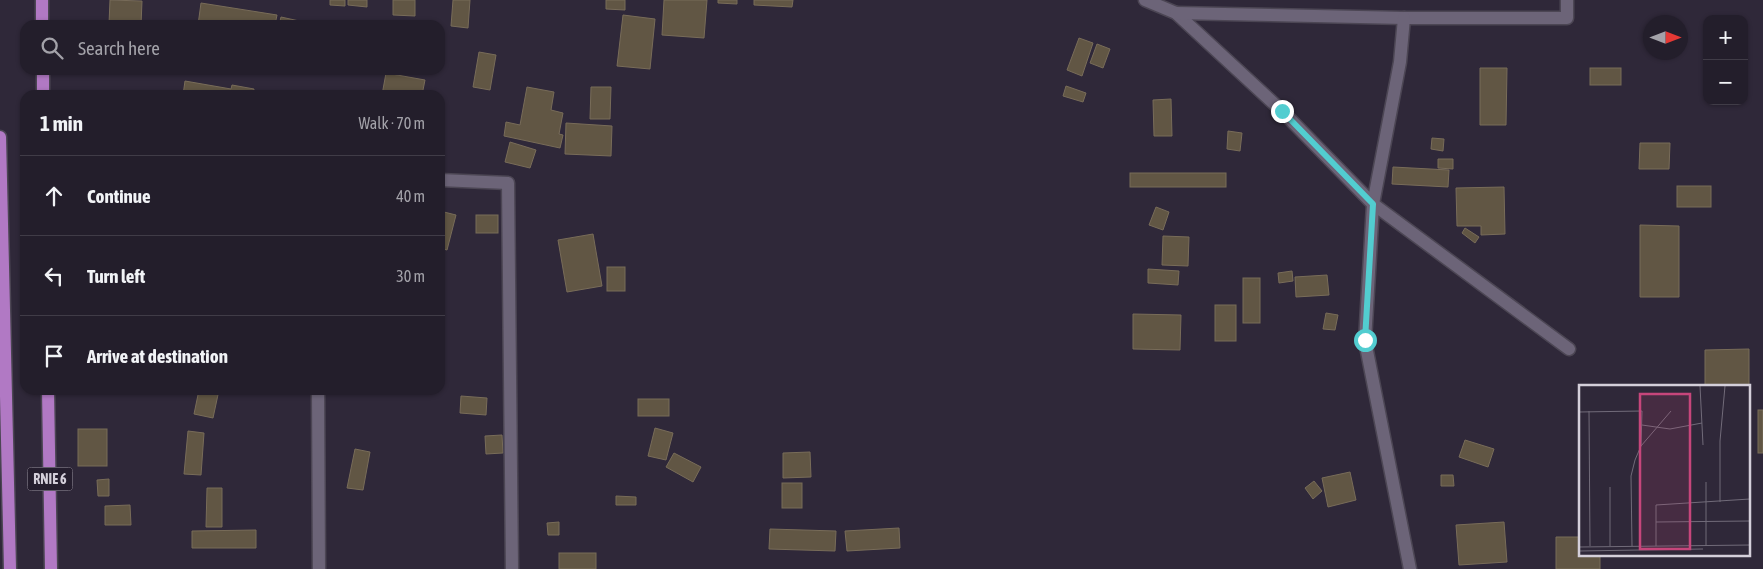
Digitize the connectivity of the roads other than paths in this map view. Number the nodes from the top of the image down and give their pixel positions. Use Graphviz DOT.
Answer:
graph roads {
  1 [pos="42,0"];
  2 [pos="1145,0"];
  3 [pos="1568,0"];
  4 [pos="1176,13"];
  5 [pos="1404,18"];
  6 [pos="42,20"];
  7 [pos="43,75"];
  8 [pos="43,90"];
  9 [pos="0,137"];
  10 [pos="445,180"];
  11 [pos="1373,204"];
  12 [pos="1569,349"];
  13 [pos="48,395"];
  14 [pos="318,395"];
  15 [pos="10,569"];
  16 [pos="51,569"];
  17 [pos="319,569"];
  18 [pos="512,569"];
  19 [pos="1410,569"];
  1 -- 6 [label="main road"];
  2 -- 4 [label="street"];
  3 -- 5 [label="street"];
  4 -- 5 [label="street"];
  4 -- 11 [label="street"];
  5 -- 11 [label="street"];
  7 -- 8 [label="main road"];
  9 -- 15 [label="main road, RNIE 6"];
  10 -- 18 [label="street"];
  11 -- 12 [label="street"];
  11 -- 19 [label="street"];
  13 -- 16 [label="main road, RNIE 6"];
  14 -- 17 [label="street"];
}
